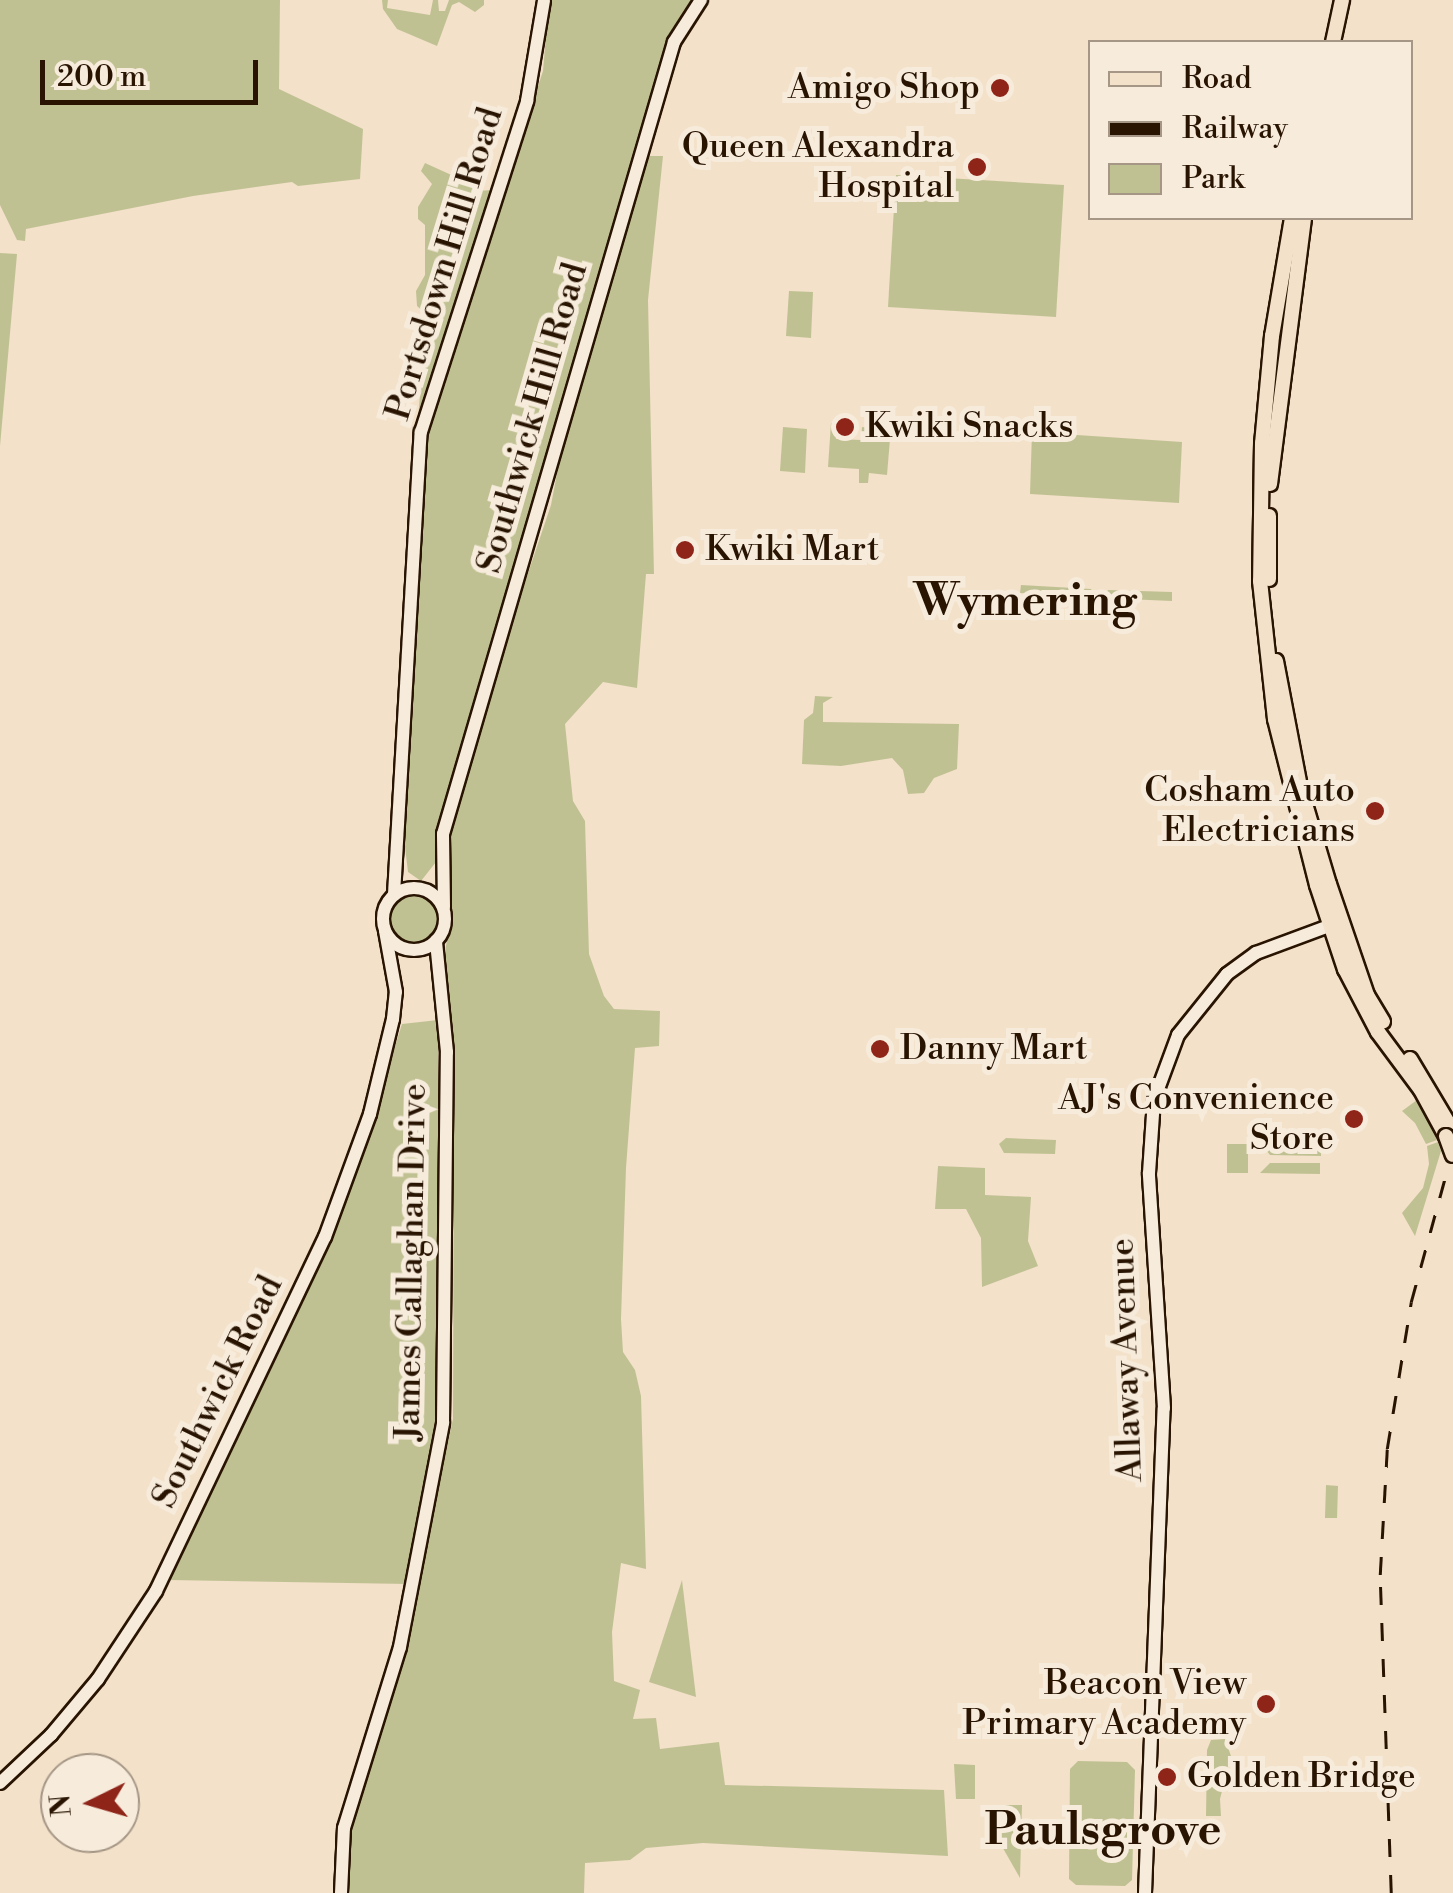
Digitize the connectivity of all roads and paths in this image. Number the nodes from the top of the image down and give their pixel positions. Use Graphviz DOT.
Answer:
graph roads {
  1 [pos="544,0"];
  2 [pos="702,0"];
  3 [pos="1332,0"];
  4 [pos="1342,0"];
  5 [pos="1324,40"];
  6 [pos="1333,40"];
  7 [pos="1292,220"];
  8 [pos="1304,220"];
  9 [pos="400,847"];
  10 [pos="441,860"];
  11 [pos="418,888"];
  12 [pos="394,894"];
  13 [pos="444,907"];
  14 [pos="1336,924"];
  15 [pos="385,931"];
  16 [pos="436,941"];
  17 [pos="415,951"];
  18 [pos="394,978"];
  19 [pos="439,980"];
  20 [pos="1450,1130"];
  21 [pos="1453,1155"];
  22 [pos="0,1783"];
  23 [pos="341,1893"];
  24 [pos="1145,1893"];
  1 -- 9 [label="main road, Portsdown Hill Road"];
  2 -- 10 [label="main road, Southwick Hill Road"];
  3 -- 5 [label="main road"];
  4 -- 6 [label="main road"];
  7 -- 14 [label="main road"];
  8 -- 14 [label="main road"];
  9 -- 11 [label="main road, Portsdown Hill Road"];
  9 -- 12 [label="main road, Portsdown Hill Road"];
  10 -- 11 [label="main road, Southwick Hill Road"];
  10 -- 13 [label="main road, Southwick Hill Road"];
  11 -- 12 [label="main road"];
  11 -- 13 [label="main road"];
  12 -- 15 [label="main road"];
  13 -- 16 [label="main road"];
  14 -- 20 [label="main road"];
  14 -- 24 [label="main road, Allaway Avenue"];
  15 -- 17 [label="main road"];
  15 -- 18 [label="main road, Southwick Road"];
  16 -- 17 [label="main road"];
  16 -- 19 [label="main road, James Callaghan Drive"];
  17 -- 18 [label="main road, Southwick Road"];
  17 -- 19 [label="main road, James Callaghan Drive"];
  18 -- 22 [label="main road, Southwick Road"];
  19 -- 23 [label="main road, James Callaghan Drive"];
  20 -- 21 [label="main road, bridge"];
}
